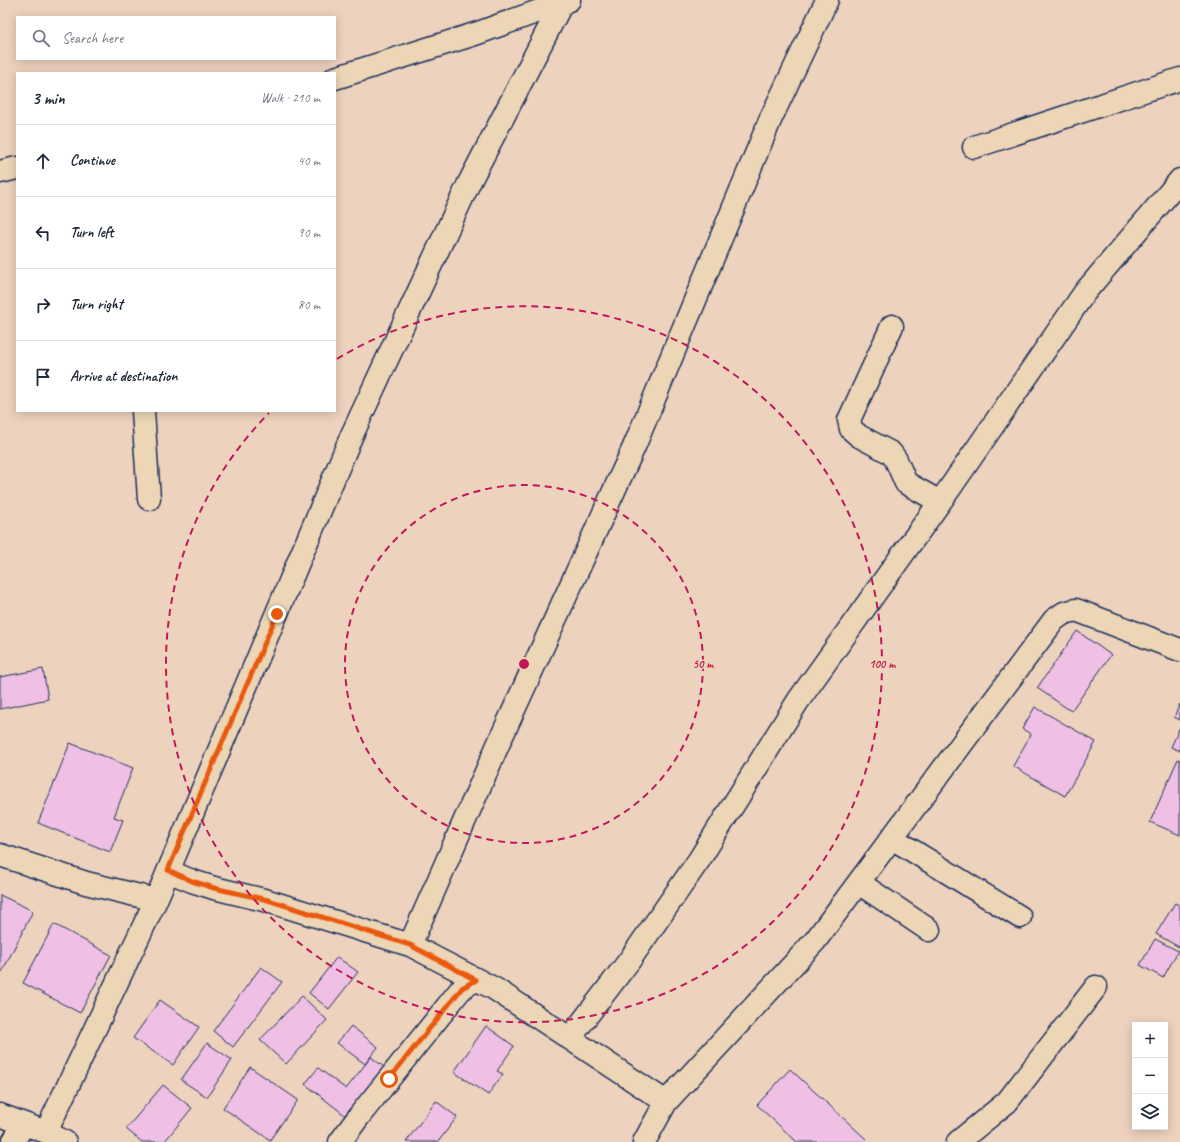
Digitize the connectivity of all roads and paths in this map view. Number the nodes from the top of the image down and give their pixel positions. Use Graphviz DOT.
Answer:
graph roads {
  1 [pos="827,0"];
  2 [pos="565,2"];
  3 [pos="336,78"];
  4 [pos="1180,79"];
  5 [pos="974,147"];
  6 [pos="16,168"];
  7 [pos="0,172"];
  8 [pos="1180,180"];
  9 [pos="892,326"];
  10 [pos="143,412"];
  11 [pos="149,499"];
  12 [pos="940,502"];
  13 [pos="1180,650"];
  14 [pos="892,838"];
  15 [pos="0,855"];
  16 [pos="168,870"];
  17 [pos="858,884"];
  18 [pos="156,900"];
  19 [pos="1020,917"];
  20 [pos="929,930"];
  21 [pos="410,945"];
  22 [pos="476,980"];
  23 [pos="1096,987"];
  24 [pos="570,1038"];
  25 [pos="666,1102"];
  26 [pos="0,1115"];
  27 [pos="24,1124"];
  28 [pos="46,1132"];
  29 [pos="13,1142"];
  30 [pos="65,1142"];
  31 [pos="340,1142"];
  32 [pos="644,1142"];
  33 [pos="958,1142"];
  1 -- 21 [label="street"];
  2 -- 3 [label="street"];
  2 -- 16 [label="street"];
  4 -- 5 [label="street"];
  6 -- 7 [label="street"];
  8 -- 12 [label="street"];
  9 -- 12 [label="street"];
  10 -- 11 [label="street"];
  12 -- 24 [label="street"];
  13 -- 14 [label="street"];
  14 -- 17 [label="street"];
  14 -- 19 [label="street"];
  15 -- 18 [label="street"];
  16 -- 18 [label="street"];
  16 -- 21 [label="street"];
  17 -- 20 [label="street"];
  17 -- 25 [label="street"];
  18 -- 28 [label="street"];
  21 -- 22 [label="street"];
  22 -- 24 [label="street"];
  22 -- 31 [label="street"];
  23 -- 33 [label="street"];
  24 -- 25 [label="street"];
  25 -- 32 [label="street"];
  26 -- 27 [label="street"];
  27 -- 28 [label="street"];
  27 -- 29 [label="street"];
  28 -- 30 [label="street"];
}
